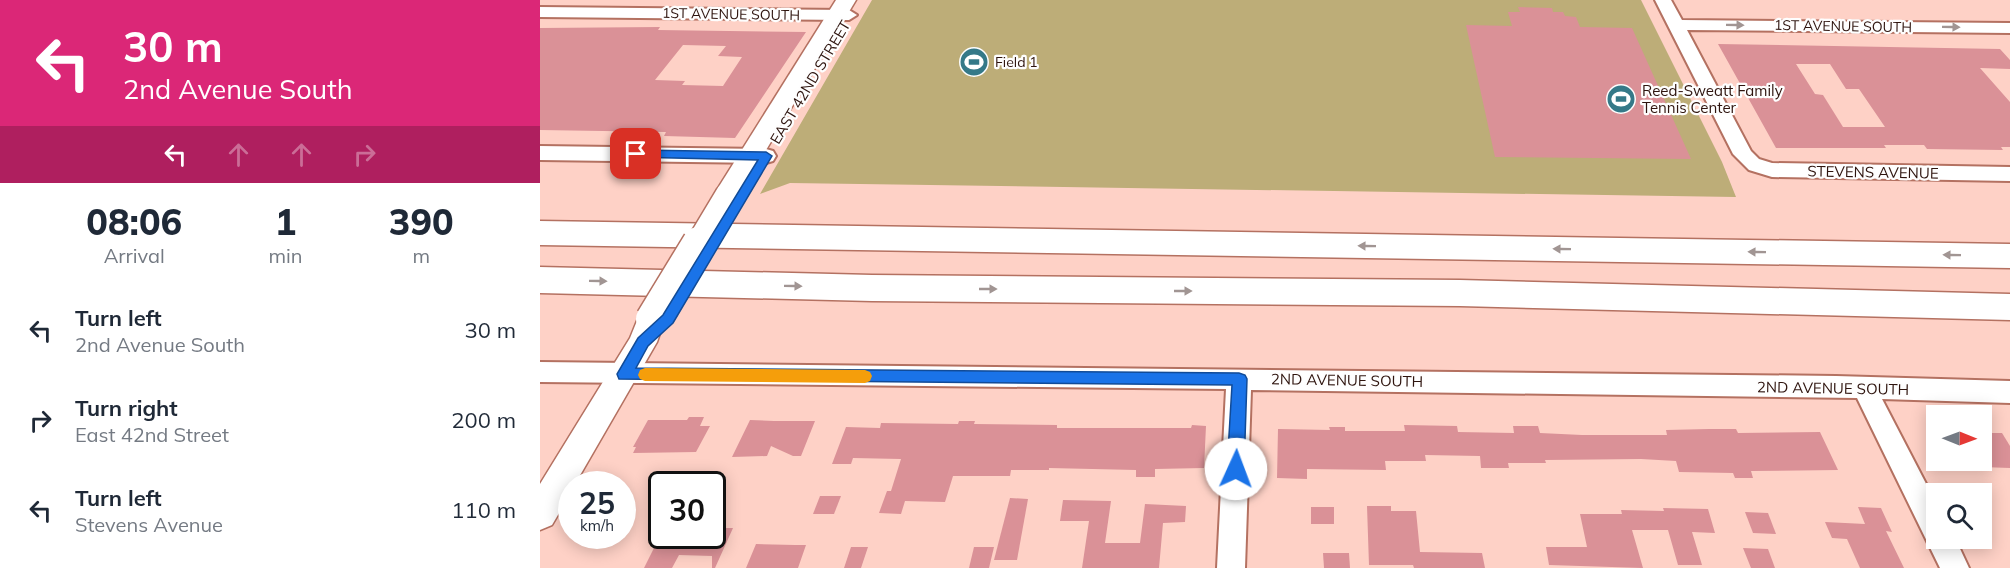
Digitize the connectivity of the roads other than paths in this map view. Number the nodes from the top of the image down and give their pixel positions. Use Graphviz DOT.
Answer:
graph roads {
  1 [pos="1663,0"];
  2 [pos="848,8"];
  3 [pos="540,12"];
  4 [pos="1676,25"];
  5 [pos="2010,28"];
  6 [pos="540,153"];
  7 [pos="759,156"];
  8 [pos="2010,174"];
  9 [pos="540,233"];
  10 [pos="2010,256"];
  11 [pos="540,280"];
  12 [pos="2010,306"];
  13 [pos="540,372"];
  14 [pos="624,374"];
  15 [pos="1239,379"];
  16 [pos="1864,388"];
  17 [pos="2010,392"];
  18 [pos="1926,511"];
  19 [pos="540,514"];
  20 [pos="1946,549"];
  21 [pos="1231,568"];
  22 [pos="1955,568"];
  1 -- 4 [label="street"];
  2 -- 3 [label="street, 1ST AVENUE SOUTH"];
  2 -- 7 [label="street, EAST 42ND STREET"];
  4 -- 5 [label="street, 1ST AVENUE SOUTH, one-way"];
  4 -- 8 [label="street, STEVENS AVENUE"];
  6 -- 7 [label="street"];
  7 -- 14 [label="street, EAST 42ND STREET"];
  10 -- 9 [label="highway, one-way"];
  11 -- 12 [label="highway, one-way"];
  13 -- 14 [label="street, 2ND AVENUE SOUTH"];
  14 -- 15 [label="street, 2ND AVENUE SOUTH"];
  14 -- 19 [label="street, EAST 42ND STREET"];
  15 -- 16 [label="street, 2ND AVENUE SOUTH"];
  15 -- 21 [label="street"];
  16 -- 17 [label="street, 2ND AVENUE SOUTH"];
  16 -- 18 [label="street"];
  20 -- 22 [label="street"];
}
